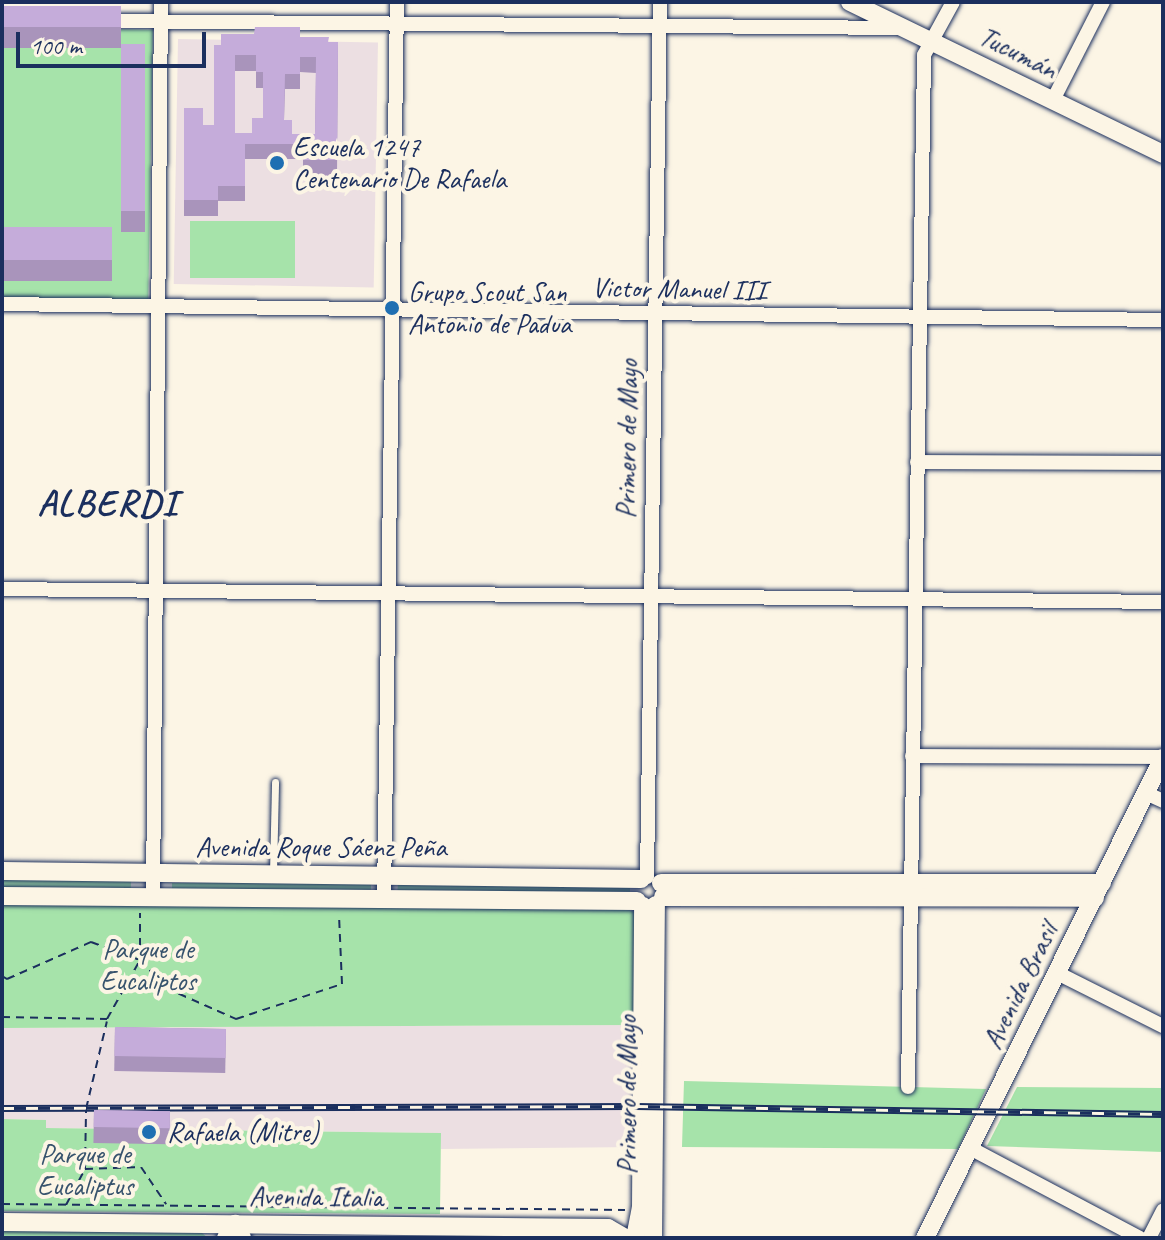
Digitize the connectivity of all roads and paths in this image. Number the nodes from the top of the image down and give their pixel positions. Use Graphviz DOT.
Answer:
graph roads {
  1 [pos="161,2"];
  2 [pos="397,2"];
  3 [pos="660,2"];
  4 [pos="850,2"];
  5 [pos="953,2"];
  6 [pos="1103,2"];
  7 [pos="81,20"];
  8 [pos="160,21"];
  9 [pos="396,23"];
  10 [pos="660,27"];
  11 [pos="903,28"];
  12 [pos="930,41"];
  13 [pos="1053,100"];
  14 [pos="1163,154"];
  15 [pos="2,304"];
  16 [pos="158,308"];
  17 [pos="393,313"];
  18 [pos="657,315"];
  19 [pos="919,318"];
  20 [pos="1163,320"];
  21 [pos="917,462"];
  22 [pos="1163,463"];
  23 [pos="2,589"];
  24 [pos="156,590"];
  25 [pos="391,594"];
  26 [pos="653,596"];
  27 [pos="914,600"];
  28 [pos="1163,602"];
  29 [pos="912,756"];
  30 [pos="1163,758"];
  31 [pos="275,782"];
  32 [pos="1146,793"];
  33 [pos="1163,801"];
  34 [pos="2,871"];
  35 [pos="154,875"];
  36 [pos="385,875"];
  37 [pos="273,876"];
  38 [pos="910,888"];
  39 [pos="1098,890"];
  40 [pos="650,892"];
  41 [pos="2,896"];
  42 [pos="384,898"];
  43 [pos="146,904"];
  44 [pos="338,911"];
  45 [pos="140,960"];
  46 [pos="1057,973"];
  47 [pos="2,976"];
  48 [pos="2,1017"];
  49 [pos="107,1019"];
  50 [pos="1163,1026"];
  51 [pos="649,1029"];
  52 [pos="908,1087"];
  53 [pos="970,1148"];
  54 [pos="85,1169"];
  55 [pos="2,1204"];
  56 [pos="66,1205"];
  57 [pos="166,1205"];
  58 [pos="632,1207"];
  59 [pos="1163,1210"];
  60 [pos="2,1222"];
  61 [pos="36,1230"];
  62 [pos="426,1232"];
  63 [pos="234,1233"];
  64 [pos="625,1238"];
  65 [pos="635,1238"];
  66 [pos="653,1238"];
  67 [pos="925,1238"];
  68 [pos="1140,1238"];
  69 [pos="1149,1238"];
  1 -- 8 [label="street"];
  2 -- 9 [label="street"];
  3 -- 10 [label="street, Primero de Mayo"];
  4 -- 11 [label="street, Tucumán"];
  5 -- 12 [label="street"];
  6 -- 13 [label="street"];
  7 -- 8 [label="street"];
  8 -- 9 [label="street"];
  8 -- 16 [label="street"];
  9 -- 10 [label="street"];
  9 -- 17 [label="street"];
  10 -- 11 [label="street"];
  10 -- 18 [label="street, Primero de Mayo"];
  11 -- 12 [label="street, Tucumán"];
  12 -- 13 [label="street, Tucumán"];
  12 -- 19 [label="street"];
  13 -- 14 [label="street, Tucumán"];
  15 -- 16 [label="street, Victor Manuel III"];
  16 -- 17 [label="street, Victor Manuel III"];
  16 -- 24 [label="street"];
  17 -- 18 [label="street, Victor Manuel III"];
  17 -- 25 [label="street"];
  18 -- 19 [label="street, Victor Manuel III"];
  18 -- 26 [label="street, Primero de Mayo"];
  19 -- 20 [label="street, Victor Manuel III"];
  19 -- 21 [label="street"];
  21 -- 22 [label="street"];
  21 -- 27 [label="street"];
  23 -- 24 [label="street"];
  24 -- 25 [label="street"];
  24 -- 35 [label="street"];
  25 -- 26 [label="street"];
  25 -- 36 [label="street"];
  26 -- 27 [label="street"];
  26 -- 40 [label="street, Primero de Mayo"];
  27 -- 28 [label="street"];
  27 -- 29 [label="street"];
  29 -- 30 [label="street"];
  29 -- 38 [label="street"];
  30 -- 32 [label="street, Avenida Brasil"];
  31 -- 37 [label="lane"];
  32 -- 33 [label="street"];
  32 -- 39 [label="street, Avenida Brasil"];
  34 -- 35 [label="street, Avenida Roque Sáenz Peña"];
  35 -- 37 [label="street, Avenida Roque Sáenz Peña"];
  35 -- 43 [label="street"];
  36 -- 37 [label="street, Avenida Roque Sáenz Peña"];
  36 -- 40 [label="street, Avenida Roque Sáenz Peña"];
  36 -- 42 [label="street"];
  38 -- 39 [label="street, Avenida Roque Sáenz Peña"];
  38 -- 40 [label="street, Avenida Roque Sáenz Peña"];
  38 -- 52 [label="street"];
  39 -- 46 [label="street, Avenida Brasil"];
  40 -- 42 [label="street, Avenida Roque Sáenz Peña"];
  40 -- 51 [label="street, Primero de Mayo"];
  41 -- 43 [label="street, Avenida Roque Sáenz Peña"];
  42 -- 43 [label="street, Avenida Roque Sáenz Peña"];
  43 -- 45 [label="path"];
  44 -- 45 [label="path"];
  45 -- 47 [label="path"];
  45 -- 49 [label="path"];
  46 -- 50 [label="street"];
  46 -- 53 [label="street, Avenida Brasil"];
  48 -- 49 [label="path"];
  49 -- 54 [label="path"];
  51 -- 65 [label="street, Primero de Mayo"];
  51 -- 66 [label="street, Primero de Mayo"];
  53 -- 67 [label="street, Avenida Brasil"];
  53 -- 68 [label="street"];
  54 -- 56 [label="path"];
  54 -- 57 [label="path"];
  55 -- 56 [label="path"];
  56 -- 57 [label="path"];
  57 -- 58 [label="path"];
  59 -- 69 [label="street"];
  60 -- 61 [label="street, Avenida Italia"];
  61 -- 63 [label="street, Avenida Italia"];
  62 -- 63 [label="street, Avenida Italia"];
  62 -- 64 [label="street, Avenida Italia"];
}
